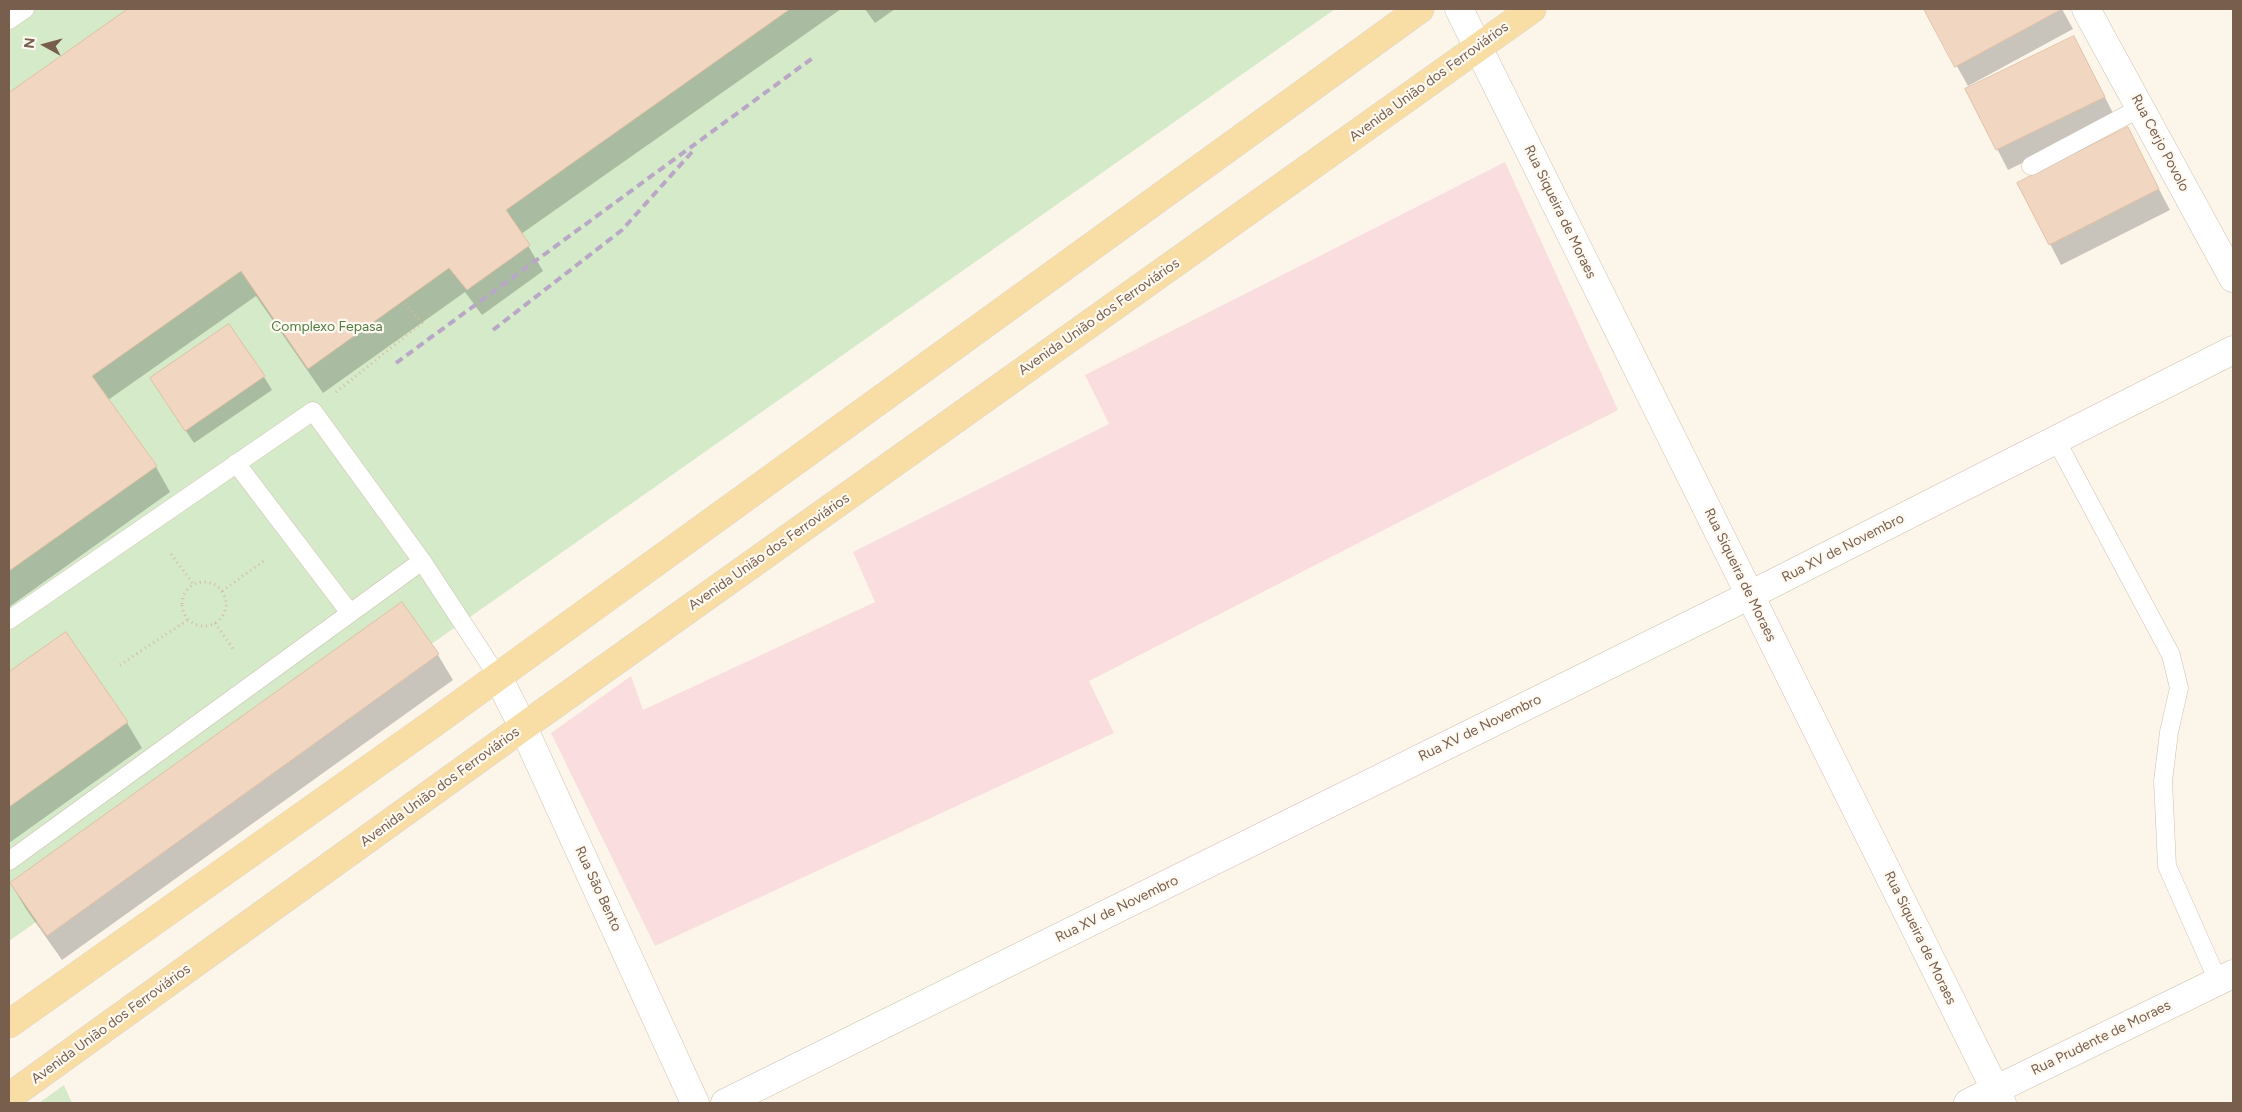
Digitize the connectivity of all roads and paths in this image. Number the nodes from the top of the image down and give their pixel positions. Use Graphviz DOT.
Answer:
graph roads {
  1 [pos="25,9"];
  2 [pos="1420,9"];
  3 [pos="1459,9"];
  4 [pos="1532,9"];
  5 [pos="2086,9"];
  6 [pos="9,20"];
  7 [pos="1479,47"];
  8 [pos="2142,107"];
  9 [pos="2031,166"];
  10 [pos="2233,278"];
  11 [pos="403,301"];
  12 [pos="2233,350"];
  13 [pos="312,411"];
  14 [pos="2056,440"];
  15 [pos="236,463"];
  16 [pos="171,554"];
  17 [pos="265,560"];
  18 [pos="422,561"];
  19 [pos="194,585"];
  20 [pos="222,591"];
  21 [pos="1750,594"];
  22 [pos="350,613"];
  23 [pos="189,619"];
  24 [pos="9,620"];
  25 [pos="215,623"];
  26 [pos="234,650"];
  27 [pos="120,665"];
  28 [pos="498,677"];
  29 [pos="524,727"];
  30 [pos="9,861"];
  31 [pos="2226,977"];
  32 [pos="9,1024"];
  33 [pos="9,1097"];
  34 [pos="1998,1097"];
  35 [pos="696,1103"];
  36 [pos="725,1103"];
  37 [pos="1968,1103"];
  1 -- 6 [label="lane"];
  2 -- 28 [label="main road"];
  3 -- 7 [label="street, Rua Siqueira de Moraes"];
  4 -- 7 [label="main road, Avenida União dos Ferroviários"];
  5 -- 8 [label="street, Rua Cerjo Povolo"];
  7 -- 21 [label="street, Rua Siqueira de Moraes"];
  7 -- 29 [label="main road, Avenida União dos Ferroviários"];
  8 -- 9 [label="lane"];
  8 -- 10 [label="street, Rua Cerjo Povolo"];
  11 -- 13 [label="path"];
  12 -- 14 [label="street, Rua XV de Novembro"];
  13 -- 15 [label="lane"];
  13 -- 18 [label="lane"];
  14 -- 21 [label="street, Rua XV de Novembro"];
  14 -- 31 [label="lane"];
  15 -- 22 [label="lane"];
  15 -- 24 [label="lane"];
  16 -- 19 [label="path"];
  17 -- 20 [label="path"];
  18 -- 22 [label="lane"];
  18 -- 28 [label="lane"];
  19 -- 20 [label="path"];
  19 -- 23 [label="path"];
  20 -- 25 [label="path"];
  21 -- 34 [label="street, Rua Siqueira de Moraes"];
  21 -- 36 [label="street, Rua XV de Novembro"];
  22 -- 30 [label="lane"];
  23 -- 25 [label="path"];
  23 -- 27 [label="path"];
  25 -- 26 [label="path"];
  28 -- 29 [label="street, Rua São Bento"];
  28 -- 32 [label="main road"];
  29 -- 33 [label="main road, Avenida União dos Ferroviários"];
  29 -- 35 [label="street, Rua São Bento"];
  31 -- 34 [label="street, Rua Prudente de Moraes"];
  34 -- 37 [label="street, Rua Prudente de Moraes"];
}
